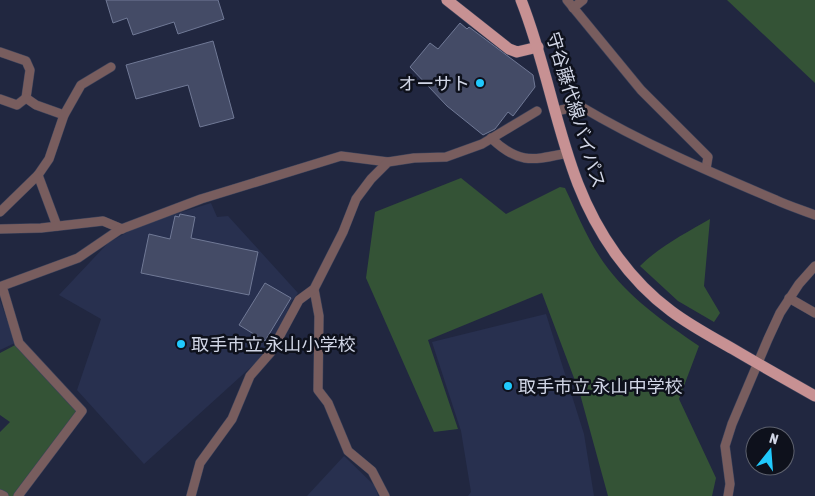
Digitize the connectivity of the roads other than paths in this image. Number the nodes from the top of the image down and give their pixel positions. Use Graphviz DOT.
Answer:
graph roads {
  1 [pos="447,0"];
  2 [pos="521,0"];
  3 [pos="567,0"];
  4 [pos="583,0"];
  5 [pos="573,8"];
  6 [pos="538,47"];
  7 [pos="0,52"];
  8 [pos="110,67"];
  9 [pos="26,98"];
  10 [pos="0,99"];
  11 [pos="537,111"];
  12 [pos="556,111"];
  13 [pos="64,115"];
  14 [pos="491,138"];
  15 [pos="568,153"];
  16 [pos="388,162"];
  17 [pos="706,169"];
  18 [pos="38,175"];
  19 [pos="815,205"];
  20 [pos="803,210"];
  21 [pos="0,212"];
  22 [pos="815,215"];
  23 [pos="56,226"];
  24 [pos="0,229"];
  25 [pos="122,229"];
  26 [pos="815,266"];
  27 [pos="1,287"];
  28 [pos="314,289"];
  29 [pos="789,298"];
  30 [pos="815,313"];
  31 [pos="757,363"];
  32 [pos="815,396"];
  33 [pos="0,494"];
  34 [pos="4,496"];
  35 [pos="18,496"];
  36 [pos="191,496"];
  37 [pos="385,496"];
  38 [pos="728,496"];
  1 -- 6 [label="main road"];
  2 -- 6 [label="main road, 守谷藤代線バイパス"];
  3 -- 5 [label="street"];
  4 -- 5 [label="street"];
  5 -- 17 [label="street"];
  6 -- 12 [label="main road, 守谷藤代線バイパス"];
  7 -- 9 [label="street"];
  8 -- 13 [label="street"];
  9 -- 10 [label="street"];
  9 -- 13 [label="street"];
  11 -- 14 [label="street"];
  12 -- 15 [label="main road, 守谷藤代線バイパス"];
  12 -- 17 [label="street"];
  13 -- 18 [label="street"];
  14 -- 15 [label="street"];
  14 -- 16 [label="street"];
  15 -- 31 [label="main road, 守谷藤代線バイパス"];
  16 -- 25 [label="street"];
  16 -- 28 [label="street"];
  17 -- 20 [label="street"];
  18 -- 21 [label="street"];
  18 -- 23 [label="street"];
  19 -- 20 [label="street"];
  20 -- 22 [label="street"];
  23 -- 24 [label="street"];
  23 -- 25 [label="street"];
  25 -- 27 [label="street"];
  26 -- 29 [label="street"];
  27 -- 35 [label="street"];
  28 -- 36 [label="street"];
  28 -- 37 [label="street"];
  29 -- 30 [label="street"];
  29 -- 31 [label="street"];
  31 -- 32 [label="main road, 守谷藤代線バイパス"];
  31 -- 38 [label="street"];
  33 -- 34 [label="street"];
}
